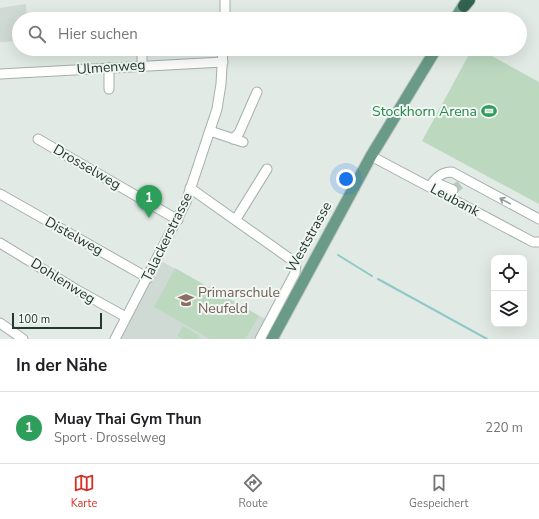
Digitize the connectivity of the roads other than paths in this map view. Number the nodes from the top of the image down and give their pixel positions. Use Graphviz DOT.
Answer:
graph roads {
  1 [pos="225,0"];
  2 [pos="466,2"];
  3 [pos="225,12"];
  4 [pos="460,12"];
  5 [pos="142,56"];
  6 [pos="223,56"];
  7 [pos="432,56"];
  8 [pos="223,62"];
  9 [pos="142,66"];
  10 [pos="109,68"];
  11 [pos="0,74"];
  12 [pos="109,89"];
  13 [pos="257,92"];
  14 [pos="210,131"];
  15 [pos="38,138"];
  16 [pos="233,139"];
  17 [pos="243,142"];
  18 [pos="371,156"];
  19 [pos="267,170"];
  20 [pos="432,184"];
  21 [pos="190,188"];
  22 [pos="453,190"];
  23 [pos="0,194"];
  24 [pos="236,219"];
  25 [pos="539,219"];
  26 [pos="178,220"];
  27 [pos="539,242"];
  28 [pos="0,243"];
  29 [pos="148,278"];
  30 [pos="126,317"];
  31 [pos="0,323"];
  32 [pos="23,339"];
  33 [pos="115,339"];
  34 [pos="260,339"];
  35 [pos="272,339"];
  1 -- 3 [label="street"];
  2 -- 4 [label="main road"];
  5 -- 9 [label="street"];
  6 -- 8 [label="street, Talackerstrasse"];
  7 -- 18 [label="main road, Weststrasse"];
  8 -- 9 [label="street, Ulmenweg"];
  8 -- 14 [label="street, Talackerstrasse"];
  9 -- 10 [label="street, Ulmenweg"];
  10 -- 11 [label="street, Ulmenweg"];
  10 -- 12 [label="street"];
  13 -- 16 [label="street"];
  14 -- 16 [label="street"];
  14 -- 21 [label="street, Talackerstrasse"];
  15 -- 26 [label="street, Drosselweg"];
  16 -- 17 [label="street"];
  18 -- 20 [label="street, Leubank"];
  18 -- 35 [label="main road, Weststrasse"];
  19 -- 24 [label="street"];
  20 -- 22 [label="street"];
  25 -- 20 [label="street, one-way"];
  20 -- 27 [label="street, Leubank"];
  21 -- 24 [label="street"];
  21 -- 26 [label="street, Talackerstrasse"];
  23 -- 29 [label="street, Distelweg"];
  24 -- 34 [label="street"];
  26 -- 29 [label="street, Talackerstrasse"];
  28 -- 30 [label="street, Dohlenweg"];
  29 -- 30 [label="street, Talackerstrasse"];
  30 -- 33 [label="street, Talackerstrasse"];
  31 -- 32 [label="street"];
}
